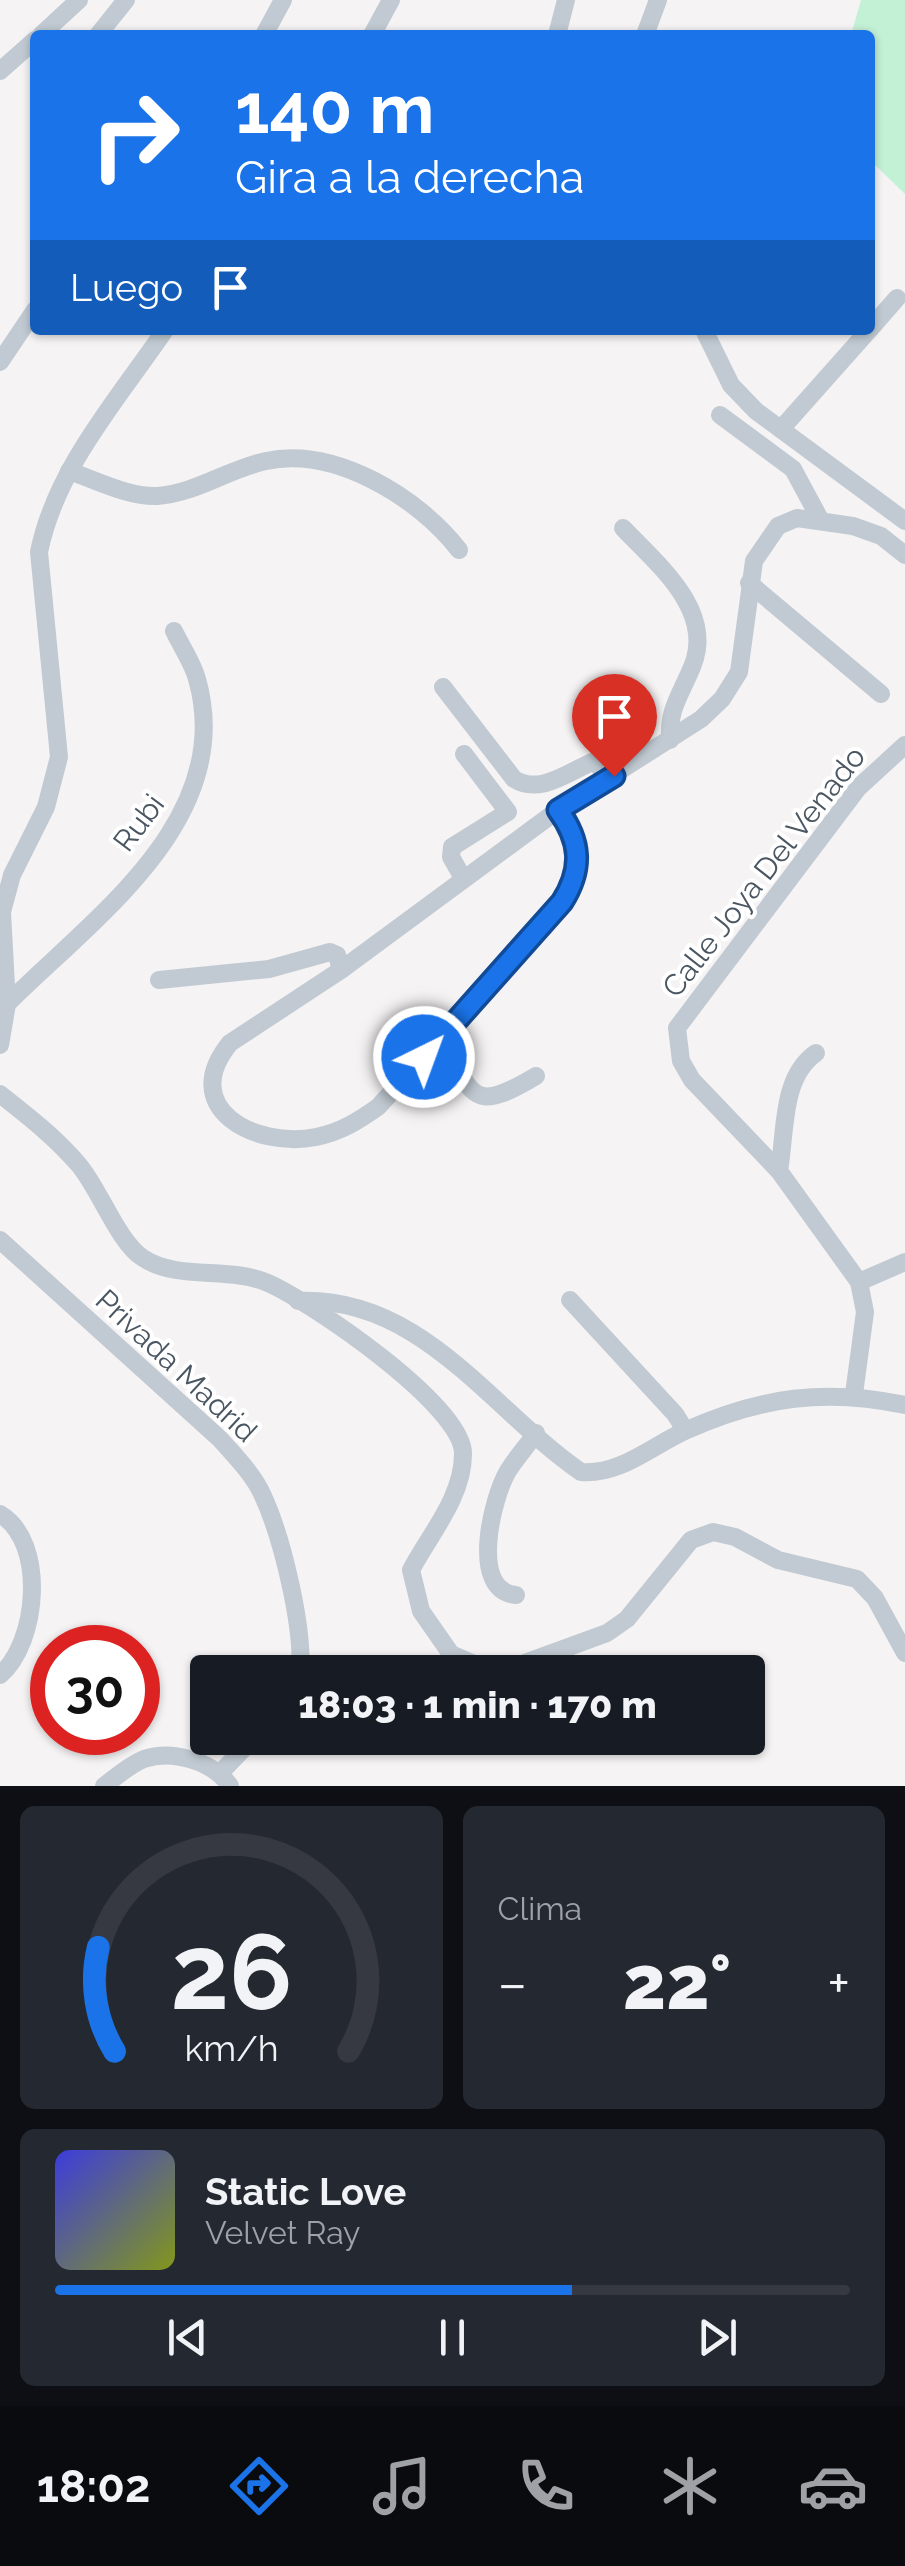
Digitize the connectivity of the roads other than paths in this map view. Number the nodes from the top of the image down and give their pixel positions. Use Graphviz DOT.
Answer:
graph roads {
  1 [pos="78,0"];
  2 [pos="126,0"];
  3 [pos="282,0"];
  4 [pos="391,0"];
  5 [pos="566,0"];
  6 [pos="658,0"];
  7 [pos="45,30"];
  8 [pos="102,30"];
  9 [pos="267,30"];
  10 [pos="375,30"];
  11 [pos="558,30"];
  12 [pos="646,30"];
  13 [pos="30,44"];
  14 [pos="0,71"];
  15 [pos="896,298"];
  16 [pos="30,317"];
  17 [pos="875,322"];
  18 [pos="162,335"];
  19 [pos="706,335"];
  20 [pos="864,335"];
  21 [pos="0,362"];
  22 [pos="720,415"];
  23 [pos="781,430"];
  24 [pos="69,471"];
  25 [pos="821,521"];
  26 [pos="905,521"];
  27 [pos="623,528"];
  28 [pos="460,550"];
  29 [pos="905,555"];
  30 [pos="749,582"];
  31 [pos="174,631"];
  32 [pos="443,687"];
  33 [pos="881,694"];
  34 [pos="670,740"];
  35 [pos="905,745"];
  36 [pos="464,754"];
  37 [pos="614,776"];
  38 [pos="558,810"];
  39 [pos="464,878"];
  40 [pos="340,970"];
  41 [pos="159,980"];
  42 [pos="7,1004"];
  43 [pos="440,1038"];
  44 [pos="0,1044"];
  45 [pos="816,1053"];
  46 [pos="536,1076"];
  47 [pos="0,1094"];
  48 [pos="779,1171"];
  49 [pos="0,1240"];
  50 [pos="905,1262"];
  51 [pos="859,1282"];
  52 [pos="297,1300"];
  53 [pos="570,1300"];
  54 [pos="854,1394"];
  55 [pos="905,1405"];
  56 [pos="685,1430"];
  57 [pos="536,1433"];
  58 [pos="0,1514"];
  59 [pos="516,1595"];
  60 [pos="905,1653"];
  61 [pos="299,1655"];
  62 [pos="0,1675"];
  63 [pos="242,1755"];
  64 [pos="226,1779"];
  65 [pos="104,1786"];
  1 -- 7 [label="street"];
  2 -- 8 [label="street"];
  3 -- 9 [label="street"];
  4 -- 10 [label="street"];
  5 -- 11 [label="street"];
  6 -- 12 [label="street"];
  13 -- 14 [label="street"];
  15 -- 17 [label="street"];
  16 -- 21 [label="street"];
  18 -- 24 [label="street"];
  19 -- 23 [label="street"];
  20 -- 23 [label="street"];
  22 -- 25 [label="street"];
  23 -- 26 [label="street"];
  24 -- 28 [label="street"];
  24 -- 42 [label="street"];
  25 -- 29 [label="street"];
  25 -- 30 [label="street"];
  27 -- 34 [label="street"];
  30 -- 33 [label="street"];
  30 -- 34 [label="street"];
  31 -- 42 [label="street, Rubi"];
  32 -- 37 [label="street"];
  34 -- 37 [label="street"];
  35 -- 48 [label="street, Calle Joya Del Venado"];
  36 -- 39 [label="street"];
  37 -- 38 [label="street"];
  38 -- 39 [label="street"];
  38 -- 43 [label="street"];
  39 -- 40 [label="street"];
  40 -- 41 [label="street"];
  40 -- 43 [label="street"];
  42 -- 44 [label="street"];
  43 -- 46 [label="street"];
  45 -- 48 [label="street"];
  47 -- 52 [label="street"];
  48 -- 51 [label="street, Calle Joya Del Venado"];
  49 -- 61 [label="street, Privada Madrid"];
  50 -- 51 [label="street"];
  51 -- 54 [label="street"];
  52 -- 57 [label="street"];
  52 -- 60 [label="street"];
  53 -- 56 [label="street"];
  54 -- 55 [label="street"];
  54 -- 56 [label="street"];
  56 -- 57 [label="street"];
  57 -- 59 [label="street"];
  58 -- 62 [label="street"];
  63 -- 64 [label="street"];
  64 -- 65 [label="street"];
}
